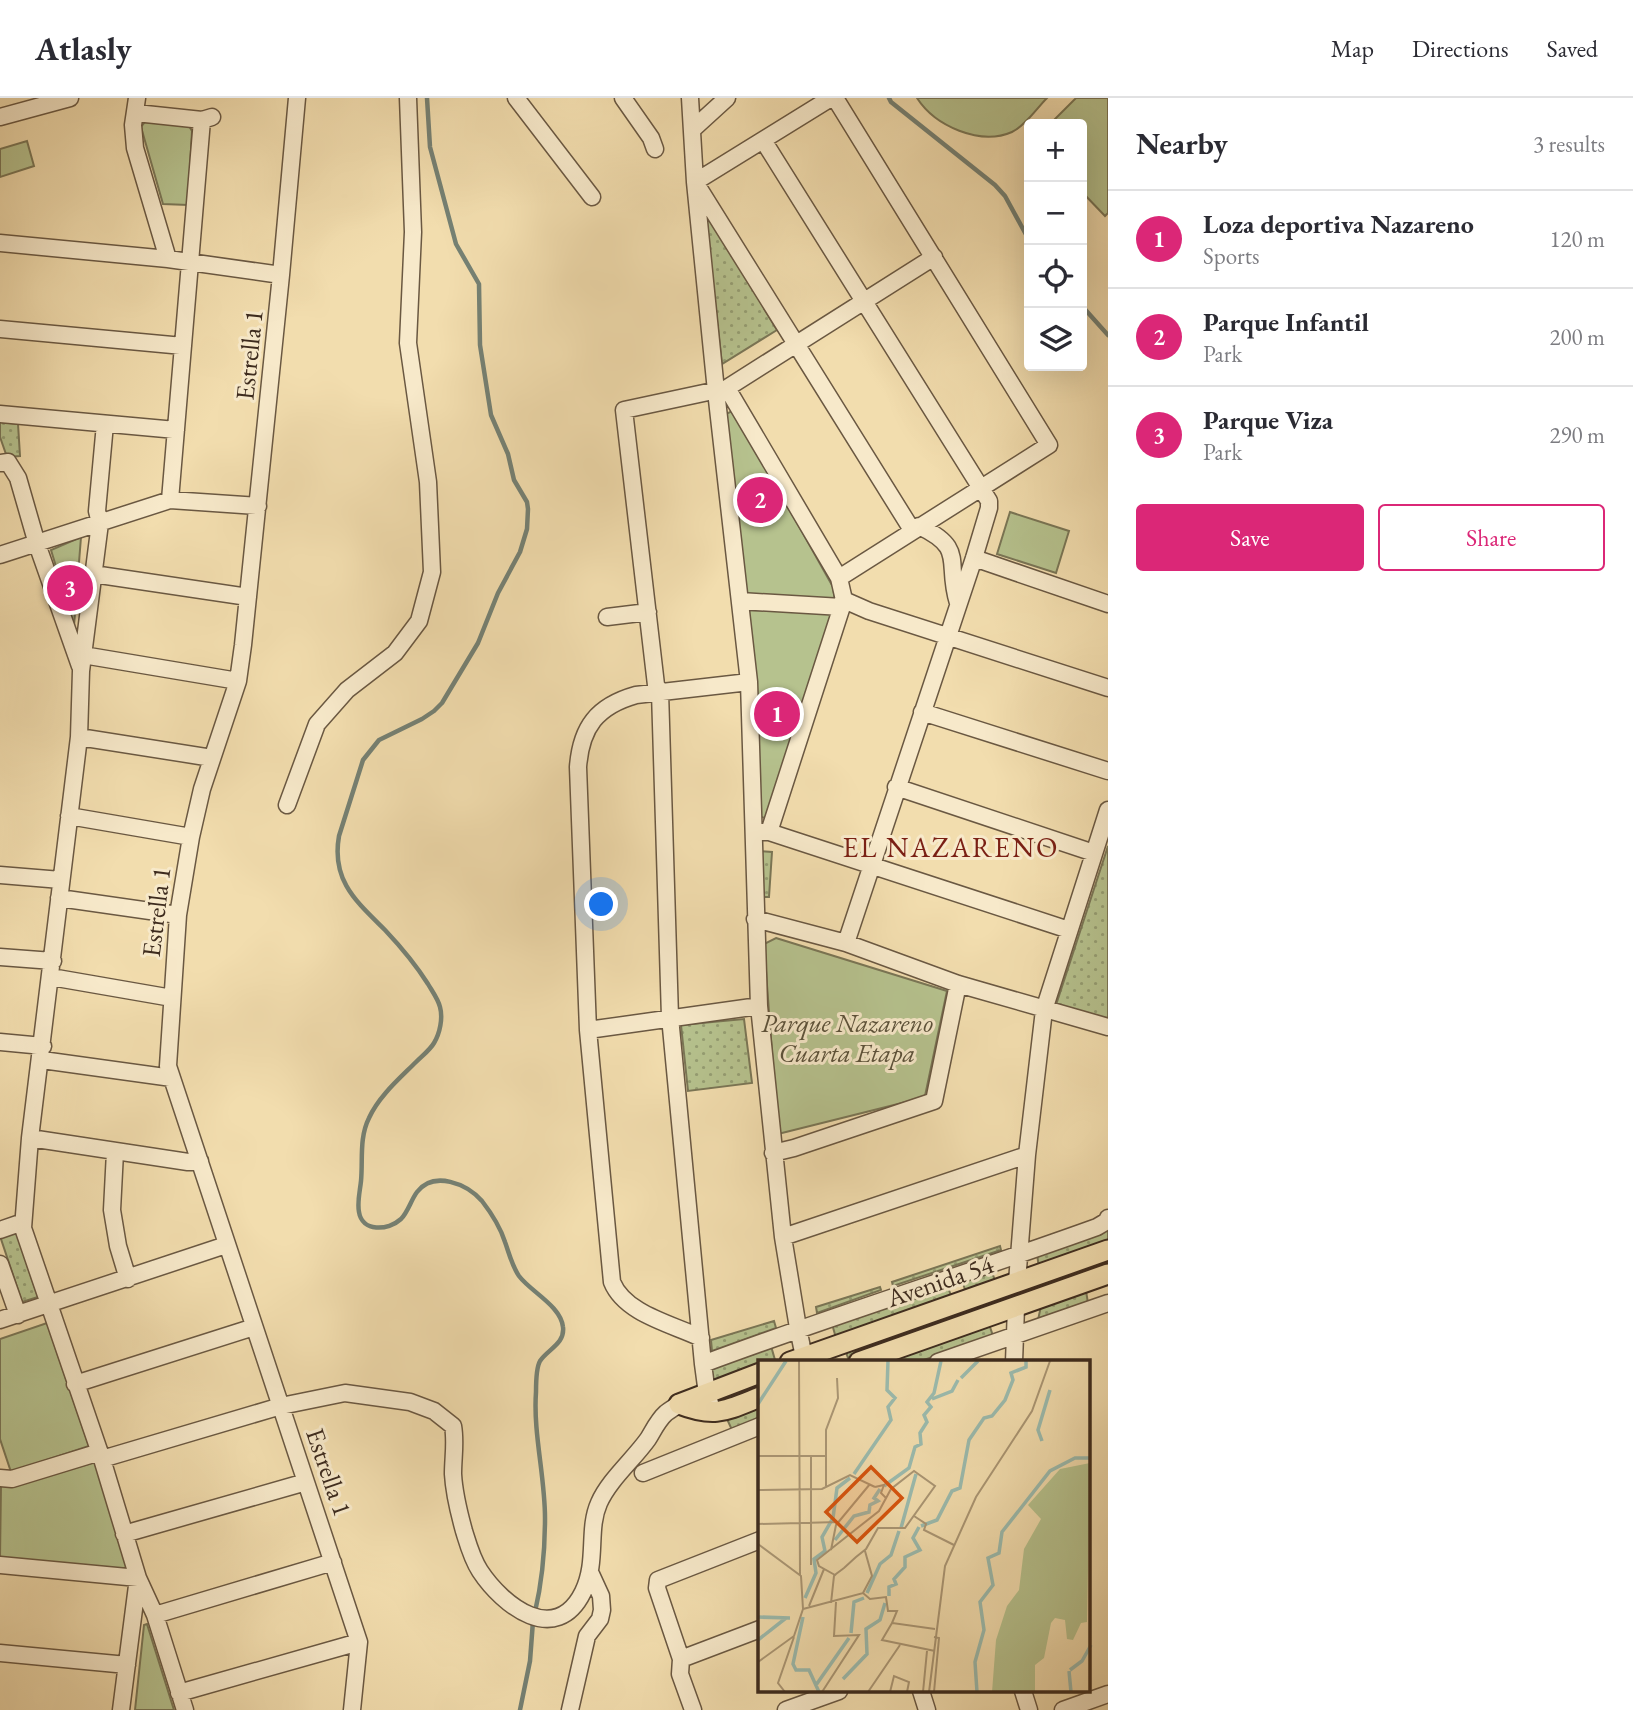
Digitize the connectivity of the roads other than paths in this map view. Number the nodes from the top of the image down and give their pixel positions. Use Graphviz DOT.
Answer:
graph roads {
  1 [pos="70,98"];
  2 [pos="297,98"];
  3 [pos="408,98"];
  4 [pos="516,98"];
  5 [pos="623,98"];
  6 [pos="690,98"];
  7 [pos="727,98"];
  8 [pos="833,98"];
  9 [pos="137,106"];
  10 [pos="0,117"];
  11 [pos="693,129"];
  12 [pos="764,140"];
  13 [pos="655,149"];
  14 [pos="695,183"];
  15 [pos="592,197"];
  16 [pos="0,243"];
  17 [pos="934,257"];
  18 [pos="168,259"];
  19 [pos="190,261"];
  20 [pos="281,275"];
  21 [pos="864,299"];
  22 [pos="0,329"];
  23 [pos="795,344"];
  24 [pos="183,346"];
  25 [pos="721,389"];
  26 [pos="0,414"];
  27 [pos="105,424"];
  28 [pos="176,430"];
  29 [pos="0,463"];
  30 [pos="981,488"];
  31 [pos="170,500"];
  32 [pos="258,506"];
  33 [pos="100,523"];
  34 [pos="915,528"];
  35 [pos="37,544"];
  36 [pos="0,555"];
  37 [pos="974,558"];
  38 [pos="93,574"];
  39 [pos="839,578"];
  40 [pos="248,597"];
  41 [pos="740,601"];
  42 [pos="843,603"];
  43 [pos="958,603"];
  44 [pos="1108,604"];
  45 [pos="648,612"];
  46 [pos="607,617"];
  47 [pos="947,635"];
  48 [pos="83,663"];
  49 [pos="238,681"];
  50 [pos="749,682"];
  51 [pos="1108,688"];
  52 [pos="660,692"];
  53 [pos="922,712"];
  54 [pos="79,737"];
  55 [pos="212,758"];
  56 [pos="1108,771"];
  57 [pos="896,787"];
  58 [pos="287,804"];
  59 [pos="1108,810"];
  60 [pos="69,816"];
  61 [pos="761,832"];
  62 [pos="191,836"];
  63 [pos="1094,853"];
  64 [pos="871,865"];
  65 [pos="0,875"];
  66 [pos="61,880"];
  67 [pos="59,898"];
  68 [pos="178,915"];
  69 [pos="755,919"];
  70 [pos="1069,930"];
  71 [pos="846,943"];
  72 [pos="0,957"];
  73 [pos="52,969"];
  74 [pos="958,984"];
  75 [pos="173,998"];
  76 [pos="759,1006"];
  77 [pos="1044,1010"];
  78 [pos="670,1017"];
  79 [pos="1108,1027"];
  80 [pos="589,1030"];
  81 [pos="0,1042"];
  82 [pos="42,1054"];
  83 [pos="172,1078"];
  84 [pos="30,1138"];
  85 [pos="115,1152"];
  86 [pos="773,1153"];
  87 [pos="1027,1155"];
  88 [pos="200,1161"];
  89 [pos="1107,1219"];
  90 [pos="23,1222"];
  91 [pos="0,1230"];
  92 [pos="783,1237"];
  93 [pos="226,1245"];
  94 [pos="1108,1250"];
  95 [pos="1019,1253"];
  96 [pos="0,1264"];
  97 [pos="1108,1274"];
  98 [pos="128,1279"];
  99 [pos="1017,1282"];
  100 [pos="1108,1303"];
  101 [pos="48,1304"];
  102 [pos="1016,1307"];
  103 [pos="18,1315"];
  104 [pos="0,1320"];
  105 [pos="254,1328"];
  106 [pos="798,1328"];
  107 [pos="1015,1335"];
  108 [pos="701,1338"];
  109 [pos="800,1360"];
  110 [pos="865,1360"];
  111 [pos="944,1360"];
  112 [pos="1014,1360"];
  113 [pos="703,1364"];
  114 [pos="758,1374"];
  115 [pos="75,1384"];
  116 [pos="758,1398"];
  117 [pos="710,1403"];
  118 [pos="679,1404"];
  119 [pos="281,1406"];
  120 [pos="758,1427"];
  121 [pos="101,1455"];
  122 [pos="643,1473"];
  123 [pos="0,1478"];
  124 [pos="306,1482"];
  125 [pos="124,1534"];
  126 [pos="758,1540"];
  127 [pos="334,1562"];
  128 [pos="0,1565"];
  129 [pos="590,1572"];
  130 [pos="138,1578"];
  131 [pos="155,1615"];
  132 [pos="758,1630"];
  133 [pos="359,1642"];
  134 [pos="0,1653"];
  135 [pos="681,1659"];
  136 [pos="127,1665"];
  137 [pos="836,1692"];
  138 [pos="921,1692"];
  139 [pos="1023,1692"];
  140 [pos="179,1693"];
  141 [pos="1108,1694"];
  142 [pos="121,1710"];
  143 [pos="185,1710"];
  144 [pos="352,1710"];
  145 [pos="570,1710"];
  146 [pos="693,1710"];
  147 [pos="786,1710"];
  148 [pos="927,1710"];
  149 [pos="1029,1710"];
  150 [pos="1063,1710"];
  1 -- 10 [label="street"];
  2 -- 20 [label="street, Estrella 1"];
  3 -- 58 [label="street"];
  4 -- 15 [label="street"];
  5 -- 13 [label="street"];
  6 -- 11 [label="street"];
  7 -- 11 [label="street"];
  8 -- 12 [label="street"];
  8 -- 17 [label="street"];
  9 -- 18 [label="street"];
  9 -- 19 [label="street"];
  11 -- 14 [label="street"];
  12 -- 14 [label="street"];
  12 -- 21 [label="street"];
  14 -- 23 [label="street"];
  14 -- 25 [label="street"];
  16 -- 18 [label="street"];
  17 -- 21 [label="street"];
  17 -- 30 [label="street"];
  18 -- 19 [label="street"];
  19 -- 20 [label="street"];
  19 -- 24 [label="street"];
  20 -- 32 [label="street, Estrella 1"];
  21 -- 23 [label="street"];
  21 -- 30 [label="street"];
  22 -- 24 [label="street"];
  23 -- 25 [label="street"];
  23 -- 34 [label="street"];
  24 -- 28 [label="street"];
  25 -- 39 [label="street"];
  25 -- 41 [label="street"];
  25 -- 45 [label="street"];
  26 -- 27 [label="street"];
  27 -- 28 [label="street"];
  27 -- 33 [label="street"];
  28 -- 31 [label="street"];
  29 -- 35 [label="street"];
  30 -- 34 [label="street"];
  30 -- 37 [label="street"];
  31 -- 32 [label="street"];
  31 -- 33 [label="street"];
  32 -- 40 [label="street, Estrella 1"];
  33 -- 35 [label="street"];
  33 -- 38 [label="street"];
  34 -- 39 [label="street"];
  34 -- 43 [label="street"];
  35 -- 36 [label="street"];
  35 -- 48 [label="street"];
  37 -- 43 [label="street"];
  37 -- 44 [label="street"];
  38 -- 40 [label="street"];
  38 -- 48 [label="street"];
  39 -- 42 [label="street"];
  40 -- 49 [label="street, Estrella 1"];
  41 -- 42 [label="street"];
  41 -- 50 [label="street"];
  42 -- 47 [label="street"];
  42 -- 61 [label="street"];
  43 -- 47 [label="street"];
  45 -- 46 [label="street"];
  45 -- 52 [label="street"];
  47 -- 51 [label="street"];
  47 -- 53 [label="street"];
  48 -- 49 [label="street"];
  48 -- 54 [label="street"];
  49 -- 55 [label="street, Estrella 1"];
  50 -- 52 [label="street"];
  50 -- 61 [label="street"];
  52 -- 78 [label="street"];
  52 -- 80 [label="street"];
  53 -- 56 [label="street"];
  53 -- 57 [label="street"];
  54 -- 55 [label="street"];
  54 -- 60 [label="street"];
  55 -- 62 [label="street, Estrella 1"];
  57 -- 63 [label="street"];
  57 -- 64 [label="street"];
  59 -- 63 [label="street"];
  60 -- 62 [label="street"];
  60 -- 66 [label="street"];
  61 -- 64 [label="street"];
  61 -- 69 [label="street"];
  62 -- 68 [label="street, Estrella 1"];
  63 -- 70 [label="street"];
  64 -- 70 [label="street"];
  64 -- 71 [label="street"];
  65 -- 66 [label="street"];
  66 -- 67 [label="street"];
  67 -- 68 [label="street"];
  67 -- 73 [label="street"];
  68 -- 75 [label="street, Estrella 1"];
  69 -- 71 [label="street"];
  69 -- 76 [label="street"];
  70 -- 77 [label="street"];
  71 -- 74 [label="street"];
  72 -- 73 [label="street"];
  73 -- 75 [label="street"];
  73 -- 82 [label="street"];
  74 -- 77 [label="street"];
  74 -- 86 [label="street"];
  75 -- 83 [label="street, Estrella 1"];
  76 -- 78 [label="street"];
  76 -- 86 [label="street"];
  77 -- 79 [label="street"];
  77 -- 87 [label="street"];
  78 -- 80 [label="street"];
  78 -- 108 [label="street"];
  80 -- 108 [label="street"];
  81 -- 82 [label="street"];
  82 -- 83 [label="street"];
  82 -- 84 [label="street"];
  83 -- 88 [label="street, Estrella 1"];
  84 -- 85 [label="street"];
  84 -- 90 [label="street"];
  85 -- 88 [label="street"];
  85 -- 98 [label="street"];
  86 -- 92 [label="street"];
  87 -- 92 [label="street"];
  87 -- 95 [label="street"];
  88 -- 93 [label="street, Estrella 1"];
  89 -- 95 [label="street"];
  90 -- 91 [label="street"];
  90 -- 101 [label="street"];
  92 -- 106 [label="street"];
  93 -- 98 [label="street"];
  93 -- 105 [label="street, Estrella 1"];
  94 -- 99 [label="main road, Avenida 54"];
  95 -- 99 [label="street"];
  95 -- 106 [label="street"];
  96 -- 103 [label="street"];
  97 -- 102 [label="main road, Avenida 54"];
  98 -- 101 [label="street"];
  99 -- 109 [label="main road, Avenida 54"];
  100 -- 107 [label="street"];
  101 -- 103 [label="street"];
  101 -- 115 [label="street"];
  102 -- 107 [label="street"];
  102 -- 110 [label="main road, Avenida 54"];
  103 -- 104 [label="street"];
  105 -- 115 [label="street"];
  105 -- 119 [label="street, Estrella 1"];
  106 -- 109 [label="street"];
  106 -- 113 [label="street"];
  107 -- 111 [label="street"];
  107 -- 112 [label="street"];
  108 -- 113 [label="street"];
  113 -- 117 [label="street"];
  114 -- 117 [label="main road"];
  115 -- 121 [label="street"];
  116 -- 117 [label="main road"];
  117 -- 118 [label="main road"];
  118 -- 129 [label="street"];
  119 -- 121 [label="street"];
  119 -- 124 [label="street, Estrella 1"];
  119 -- 129 [label="street"];
  120 -- 122 [label="street"];
  121 -- 123 [label="street"];
  121 -- 125 [label="street"];
  124 -- 125 [label="street"];
  124 -- 127 [label="street, Estrella 1"];
  125 -- 130 [label="street"];
  126 -- 135 [label="street"];
  127 -- 131 [label="street"];
  127 -- 133 [label="street, Estrella 1"];
  128 -- 130 [label="street"];
  129 -- 145 [label="street"];
  130 -- 131 [label="street"];
  130 -- 136 [label="street"];
  131 -- 140 [label="street"];
  132 -- 135 [label="street"];
  133 -- 140 [label="street"];
  133 -- 144 [label="street, Estrella 1"];
  134 -- 136 [label="street"];
  135 -- 146 [label="street"];
  136 -- 142 [label="street"];
  137 -- 147 [label="street"];
  138 -- 148 [label="street"];
  139 -- 149 [label="street"];
  140 -- 143 [label="street"];
  141 -- 150 [label="street"];
}
